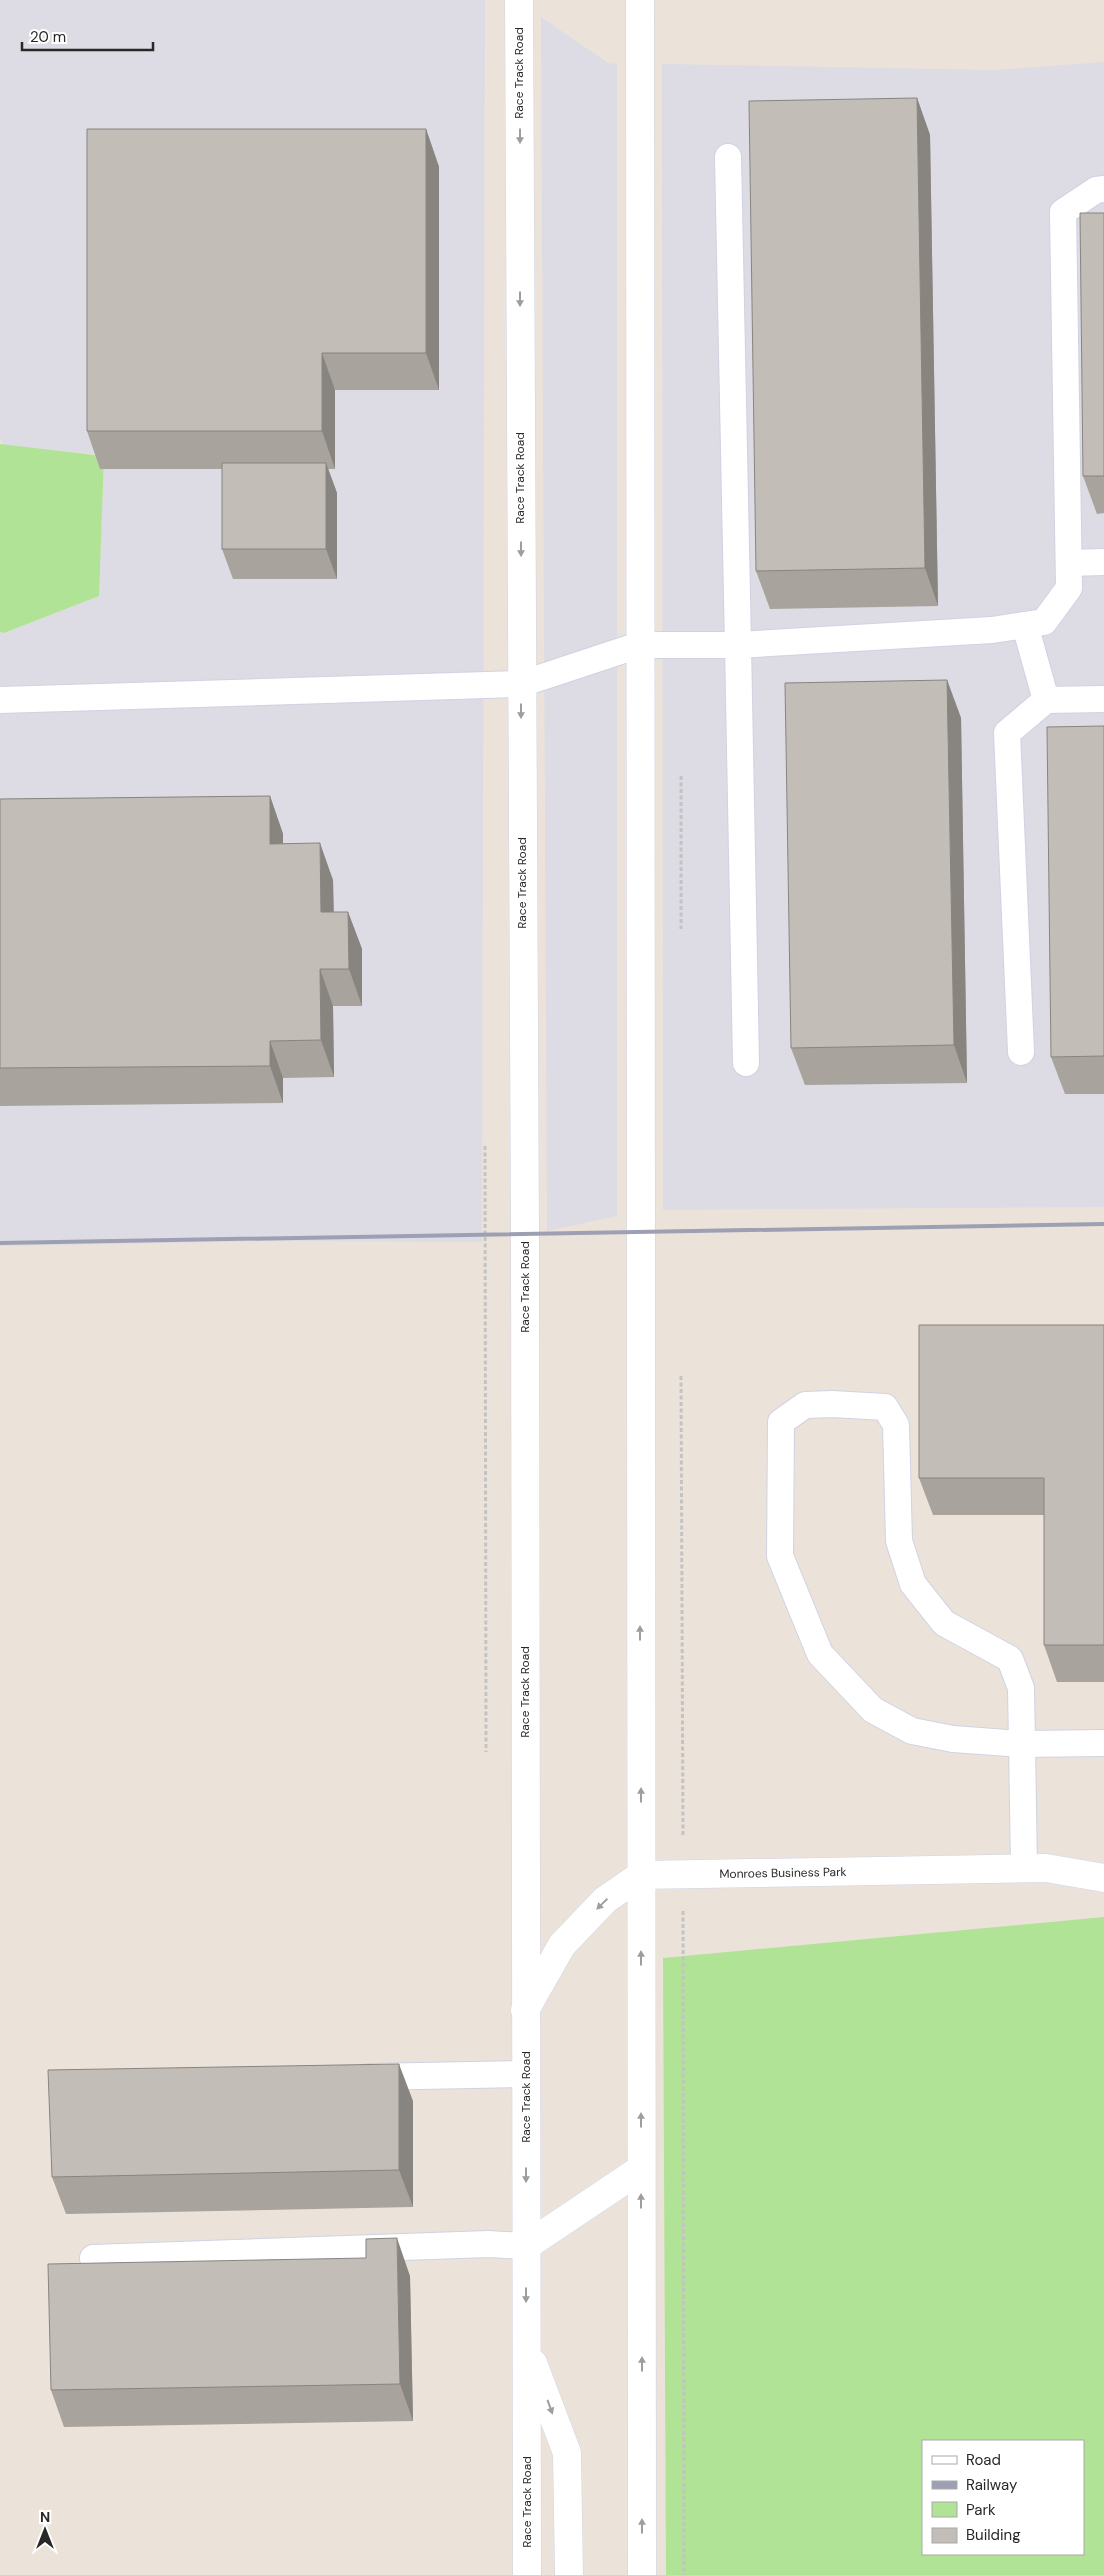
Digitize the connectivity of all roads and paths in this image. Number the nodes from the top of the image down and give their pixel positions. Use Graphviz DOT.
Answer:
graph roads {
  1 [pos="519,0"];
  2 [pos="640,0"];
  3 [pos="728,157"];
  4 [pos="1104,189"];
  5 [pos="1104,562"];
  6 [pos="1069,563"];
  7 [pos="1025,625"];
  8 [pos="639,645"];
  9 [pos="738,645"];
  10 [pos="521,684"];
  11 [pos="1104,699"];
  12 [pos="0,700"];
  13 [pos="1046,700"];
  14 [pos="680,773"];
  15 [pos="681,932"];
  16 [pos="1021,1052"];
  17 [pos="746,1063"];
  18 [pos="485,1142"];
  19 [pos="681,1371"];
  20 [pos="1104,1743"];
  21 [pos="1022,1744"];
  22 [pos="486,1761"];
  23 [pos="1024,1868"];
  24 [pos="683,1874"];
  25 [pos="641,1875"];
  26 [pos="1104,1878"];
  27 [pos="525,2010"];
  28 [pos="526,2074"];
  29 [pos="345,2078"];
  30 [pos="641,2169"];
  31 [pos="526,2246"];
  32 [pos="93,2258"];
  33 [pos="527,2345"];
  34 [pos="527,2575"];
  35 [pos="568,2575"];
  36 [pos="642,2575"];
  37 [pos="684,2575"];
  1 -- 10 [label="main road, Race Track Road, one-way"];
  2 -- 8 [label="main road"];
  3 -- 9 [label="lane"];
  4 -- 6 [label="lane"];
  5 -- 6 [label="lane"];
  6 -- 7 [label="lane"];
  7 -- 9 [label="lane"];
  7 -- 13 [label="lane"];
  8 -- 9 [label="lane"];
  8 -- 10 [label="lane"];
  25 -- 8 [label="main road, one-way"];
  9 -- 17 [label="lane"];
  10 -- 12 [label="lane"];
  10 -- 27 [label="main road, Race Track Road, one-way"];
  11 -- 13 [label="lane"];
  13 -- 16 [label="lane"];
  14 -- 15 [label="path"];
  18 -- 22 [label="path"];
  19 -- 24 [label="path"];
  20 -- 21 [label="lane"];
  21 -- 21 [label="lane"];
  21 -- 23 [label="lane"];
  23 -- 24 [label="main road, Monroes Business Park"];
  23 -- 26 [label="main road, Monroes Business Park"];
  24 -- 25 [label="main road, Monroes Business Park"];
  24 -- 37 [label="path"];
  25 -- 27 [label="main road, one-way"];
  30 -- 25 [label="main road, one-way"];
  27 -- 28 [label="main road, Race Track Road"];
  28 -- 29 [label="lane"];
  28 -- 31 [label="main road, Race Track Road, one-way"];
  30 -- 31 [label="main road"];
  36 -- 30 [label="main road, one-way"];
  31 -- 32 [label="lane"];
  31 -- 33 [label="main road, Race Track Road, one-way"];
  33 -- 34 [label="main road, Race Track Road"];
  33 -- 35 [label="main road, one-way"];
}
